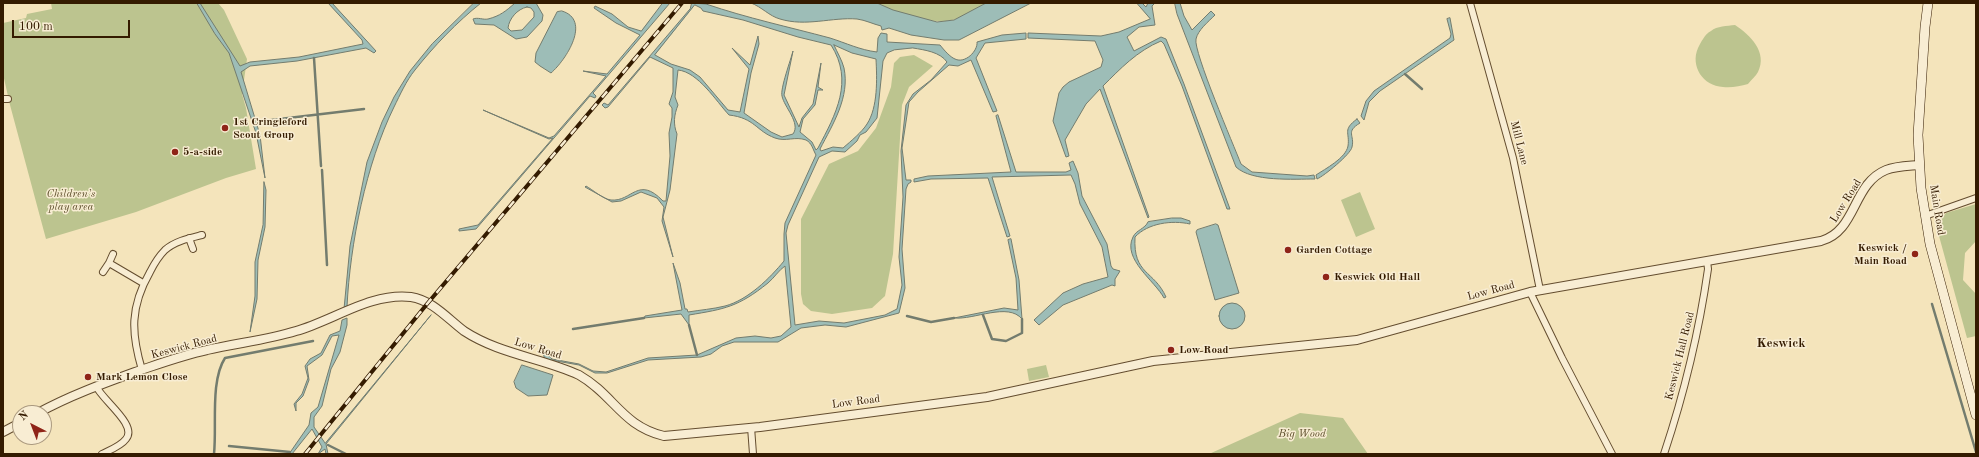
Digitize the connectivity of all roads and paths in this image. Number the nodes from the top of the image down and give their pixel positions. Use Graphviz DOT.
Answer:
graph roads {
  1 [pos="1470,3"];
  2 [pos="1928,3"];
  3 [pos="1919,165"];
  4 [pos="1976,198"];
  5 [pos="1925,216"];
  6 [pos="202,235"];
  7 [pos="189,238"];
  8 [pos="192,249"];
  9 [pos="114,254"];
  10 [pos="1707,261"];
  11 [pos="109,263"];
  12 [pos="103,272"];
  13 [pos="143,283"];
  14 [pos="1540,290"];
  15 [pos="1530,292"];
  16 [pos="340,314"];
  17 [pos="142,370"];
  18 [pos="96,386"];
  19 [pos="52,406"];
  20 [pos="1976,415"];
  21 [pos="12,427"];
  22 [pos="751,427"];
  23 [pos="3,432"];
  24 [pos="102,454"];
  25 [pos="753,454"];
  26 [pos="1612,454"];
  27 [pos="1664,454"];
  1 -- 14 [label="street, Mill Lane"];
  2 -- 3 [label="main road, Main Road"];
  3 -- 5 [label="main road, Main Road"];
  3 -- 10 [label="street, Low Road"];
  4 -- 5 [label="street"];
  5 -- 20 [label="main road, Main Road"];
  6 -- 7 [label="street"];
  7 -- 8 [label="street"];
  7 -- 13 [label="street"];
  9 -- 11 [label="street"];
  10 -- 14 [label="street, Low Road"];
  10 -- 27 [label="street, Keswick Hall Road"];
  11 -- 12 [label="street"];
  11 -- 13 [label="street"];
  13 -- 17 [label="street"];
  14 -- 15 [label="street, Low Road"];
  15 -- 22 [label="street, Low Road"];
  15 -- 26 [label="street"];
  16 -- 17 [label="street, Keswick Road"];
  16 -- 22 [label="street, Low Road"];
  17 -- 18 [label="street, Keswick Road"];
  18 -- 19 [label="street, Keswick Road"];
  18 -- 24 [label="street"];
  21 -- 23 [label="street"];
  22 -- 25 [label="street"];
}
